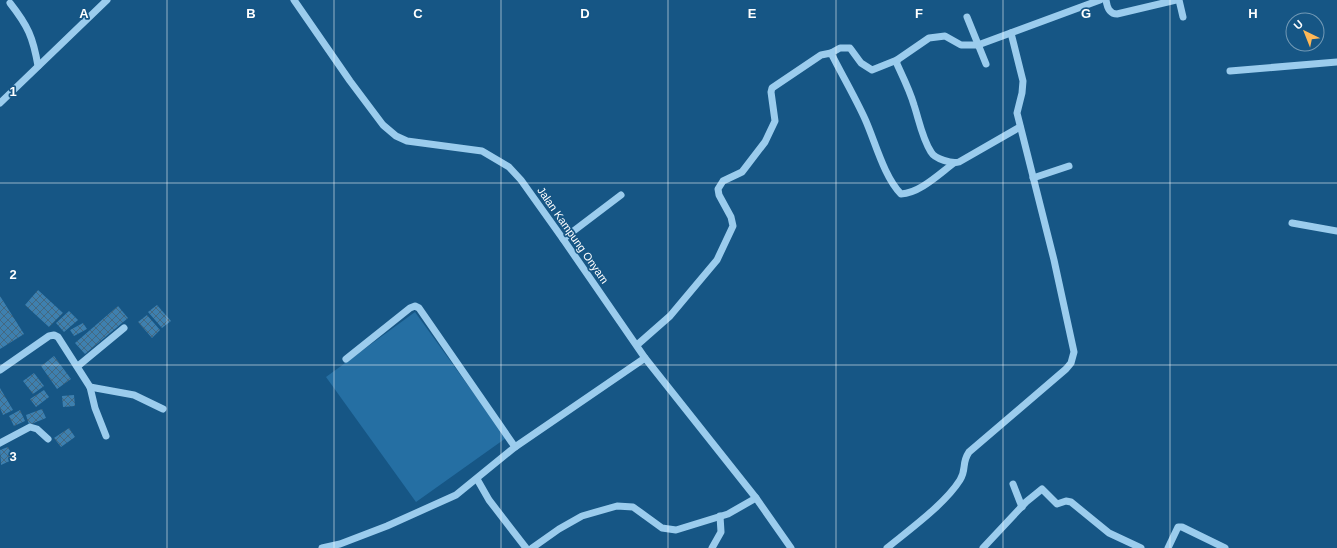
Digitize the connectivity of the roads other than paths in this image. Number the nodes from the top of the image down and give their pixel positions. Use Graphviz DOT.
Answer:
graph roads {
  1 [pos="107,0"];
  2 [pos="294,0"];
  3 [pos="1100,0"];
  4 [pos="1106,0"];
  5 [pos="1176,0"];
  6 [pos="1179,0"];
  7 [pos="10,2"];
  8 [pos="967,17"];
  9 [pos="1182,17"];
  10 [pos="1011,32"];
  11 [pos="978,45"];
  12 [pos="830,54"];
  13 [pos="897,60"];
  14 [pos="1337,62"];
  15 [pos="986,64"];
  16 [pos="38,66"];
  17 [pos="1230,70"];
  18 [pos="0,103"];
  19 [pos="1020,127"];
  20 [pos="954,163"];
  21 [pos="1069,166"];
  22 [pos="1033,178"];
  23 [pos="621,195"];
  24 [pos="1292,223"];
  25 [pos="1337,230"];
  26 [pos="563,239"];
  27 [pos="124,328"];
  28 [pos="637,345"];
  29 [pos="645,358"];
  30 [pos="346,359"];
  31 [pos="78,366"];
  32 [pos="0,370"];
  33 [pos="90,387"];
  34 [pos="163,409"];
  35 [pos="106,436"];
  36 [pos="48,439"];
  37 [pos="0,443"];
  38 [pos="515,447"];
  39 [pos="477,479"];
  40 [pos="1013,484"];
  41 [pos="756,498"];
  42 [pos="1022,507"];
  43 [pos="720,516"];
  44 [pos="322,548"];
  45 [pos="526,548"];
  46 [pos="532,548"];
  47 [pos="712,548"];
  48 [pos="791,548"];
  49 [pos="887,548"];
  50 [pos="984,548"];
  51 [pos="1141,548"];
  52 [pos="1168,548"];
  53 [pos="1225,548"];
  1 -- 16 [label="street"];
  2 -- 26 [label="street, Jalan Kampung Onyam"];
  3 -- 10 [label="street"];
  4 -- 5 [label="street"];
  6 -- 9 [label="street"];
  7 -- 16 [label="street"];
  8 -- 11 [label="street"];
  10 -- 11 [label="street"];
  10 -- 19 [label="street"];
  11 -- 13 [label="street"];
  11 -- 15 [label="street"];
  12 -- 13 [label="street"];
  12 -- 20 [label="street"];
  12 -- 28 [label="street"];
  13 -- 20 [label="street"];
  14 -- 17 [label="street"];
  16 -- 18 [label="street"];
  19 -- 20 [label="street"];
  19 -- 22 [label="street"];
  21 -- 22 [label="street"];
  22 -- 49 [label="street"];
  23 -- 26 [label="street"];
  24 -- 25 [label="street"];
  26 -- 28 [label="street, Jalan Kampung Onyam"];
  27 -- 31 [label="street"];
  28 -- 29 [label="street, Jalan Kampung Onyam"];
  29 -- 38 [label="street"];
  29 -- 41 [label="street, Jalan Kampung Onyam"];
  30 -- 38 [label="street"];
  31 -- 32 [label="street"];
  31 -- 33 [label="street"];
  33 -- 34 [label="street"];
  33 -- 35 [label="street"];
  36 -- 37 [label="street"];
  38 -- 39 [label="street"];
  39 -- 44 [label="street"];
  39 -- 45 [label="street"];
  40 -- 42 [label="street"];
  41 -- 43 [label="street"];
  41 -- 48 [label="street, Jalan Kampung Onyam"];
  42 -- 50 [label="street"];
  42 -- 51 [label="street"];
  43 -- 46 [label="street"];
  43 -- 47 [label="street"];
  52 -- 53 [label="street"];
}
